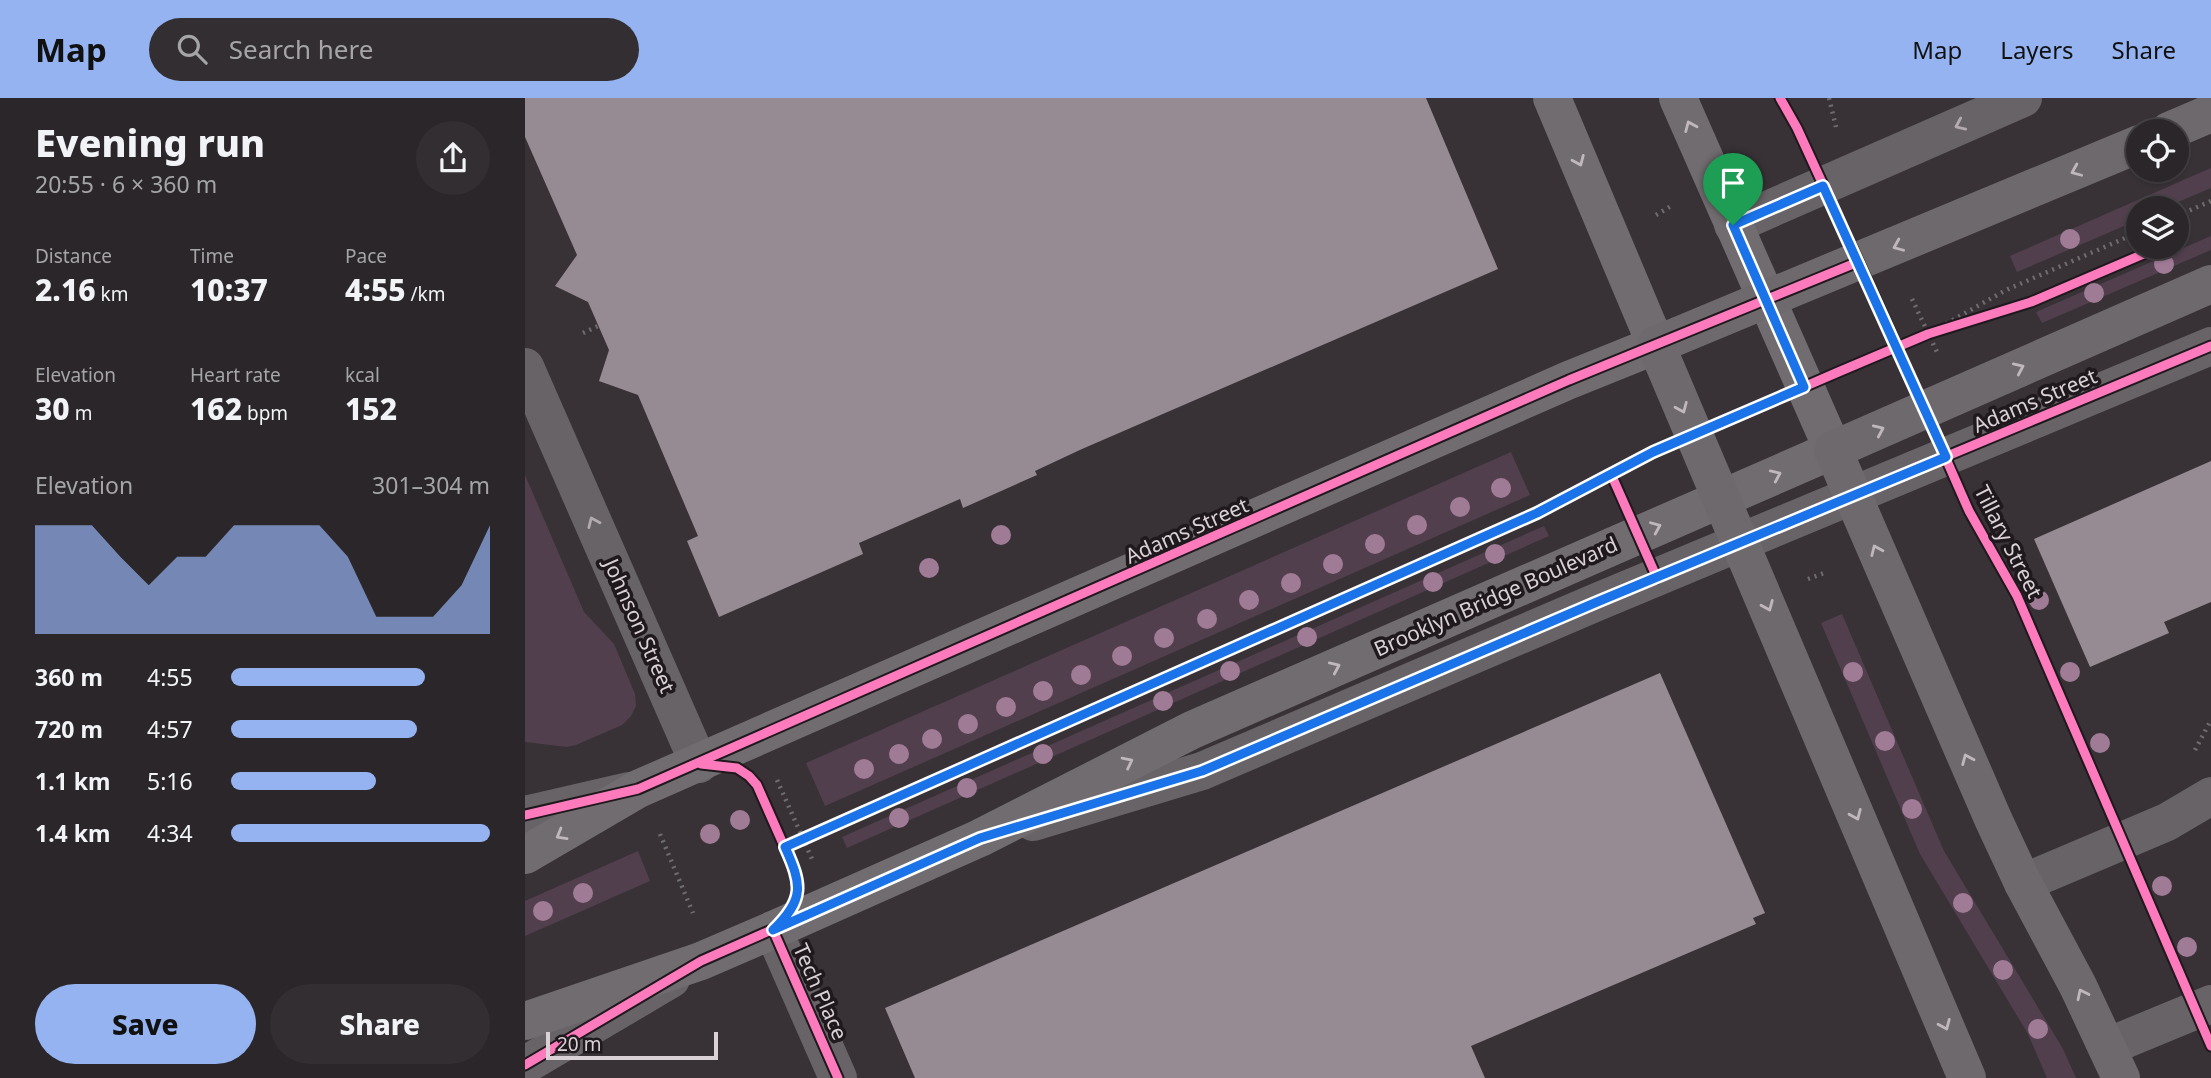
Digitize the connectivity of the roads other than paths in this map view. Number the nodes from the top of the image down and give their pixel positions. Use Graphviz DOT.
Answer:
graph roads {
  1 [pos="1552,98"];
  2 [pos="1678,98"];
  3 [pos="2023,98"];
  4 [pos="2211,113"];
  5 [pos="2189,122"];
  6 [pos="2126,149"];
  7 [pos="1733,225"];
  8 [pos="2211,284"];
  9 [pos="1765,301"];
  10 [pos="1656,345"];
  11 [pos="2211,346"];
  12 [pos="525,367"];
  13 [pos="1833,450"];
  14 [pos="1852,497"];
  15 [pos="1720,499"];
  16 [pos="1740,544"];
  17 [pos="699,764"];
  18 [pos="638,789"];
  19 [pos="2211,796"];
  20 [pos="525,815"];
  21 [pos="980,838"];
  22 [pos="525,855"];
  23 [pos="2023,883"];
  24 [pos="773,930"];
  25 [pos="701,961"];
  26 [pos="2211,1004"];
  27 [pos="525,1021"];
  28 [pos="2114,1063"];
  29 [pos="525,1065"];
  30 [pos="838,1078"];
  31 [pos="1967,1078"];
  1 -- 10 [label="main road, one-way"];
  7 -- 2 [label="main road, one-way"];
  3 -- 7 [label="street, one-way"];
  4 -- 5 [label="highway"];
  6 -- 9 [label="highway, Adams Street, one-way"];
  7 -- 9 [label="main road"];
  13 -- 8 [label="highway, Brooklyn Bridge Boulevard, one-way"];
  9 -- 10 [label="highway, Adams Street"];
  9 -- 13 [label="main road"];
  10 -- 15 [label="highway, one-way"];
  10 -- 17 [label="main road, Adams Street"];
  11 -- 14 [label="street, Adams Street"];
  17 -- 12 [label="street, Johnson Street, one-way"];
  13 -- 14 [label="highway"];
  15 -- 13 [label="main road, Brooklyn Bridge Boulevard, one-way"];
  14 -- 16 [label="street, Adams Street"];
  23 -- 14 [label="highway, one-way"];
  15 -- 16 [label="highway"];
  21 -- 15 [label="main road, Brooklyn Bridge Boulevard, one-way"];
  16 -- 21 [label="street, Adams Street"];
  16 -- 31 [label="highway, one-way"];
  17 -- 18 [label="main road, Adams Street"];
  18 -- 20 [label="street, Adams Street"];
  18 -- 22 [label="main road, Adams Street, one-way"];
  19 -- 23 [label="street"];
  21 -- 24 [label="main road, Adams Street"];
  28 -- 23 [label="highway, one-way"];
  24 -- 25 [label="main road, Adams Street"];
  24 -- 30 [label="street, Tech Place"];
  25 -- 27 [label="main road, Adams Street"];
  25 -- 29 [label="street, Adams Street"];
  26 -- 28 [label="street"];
}
